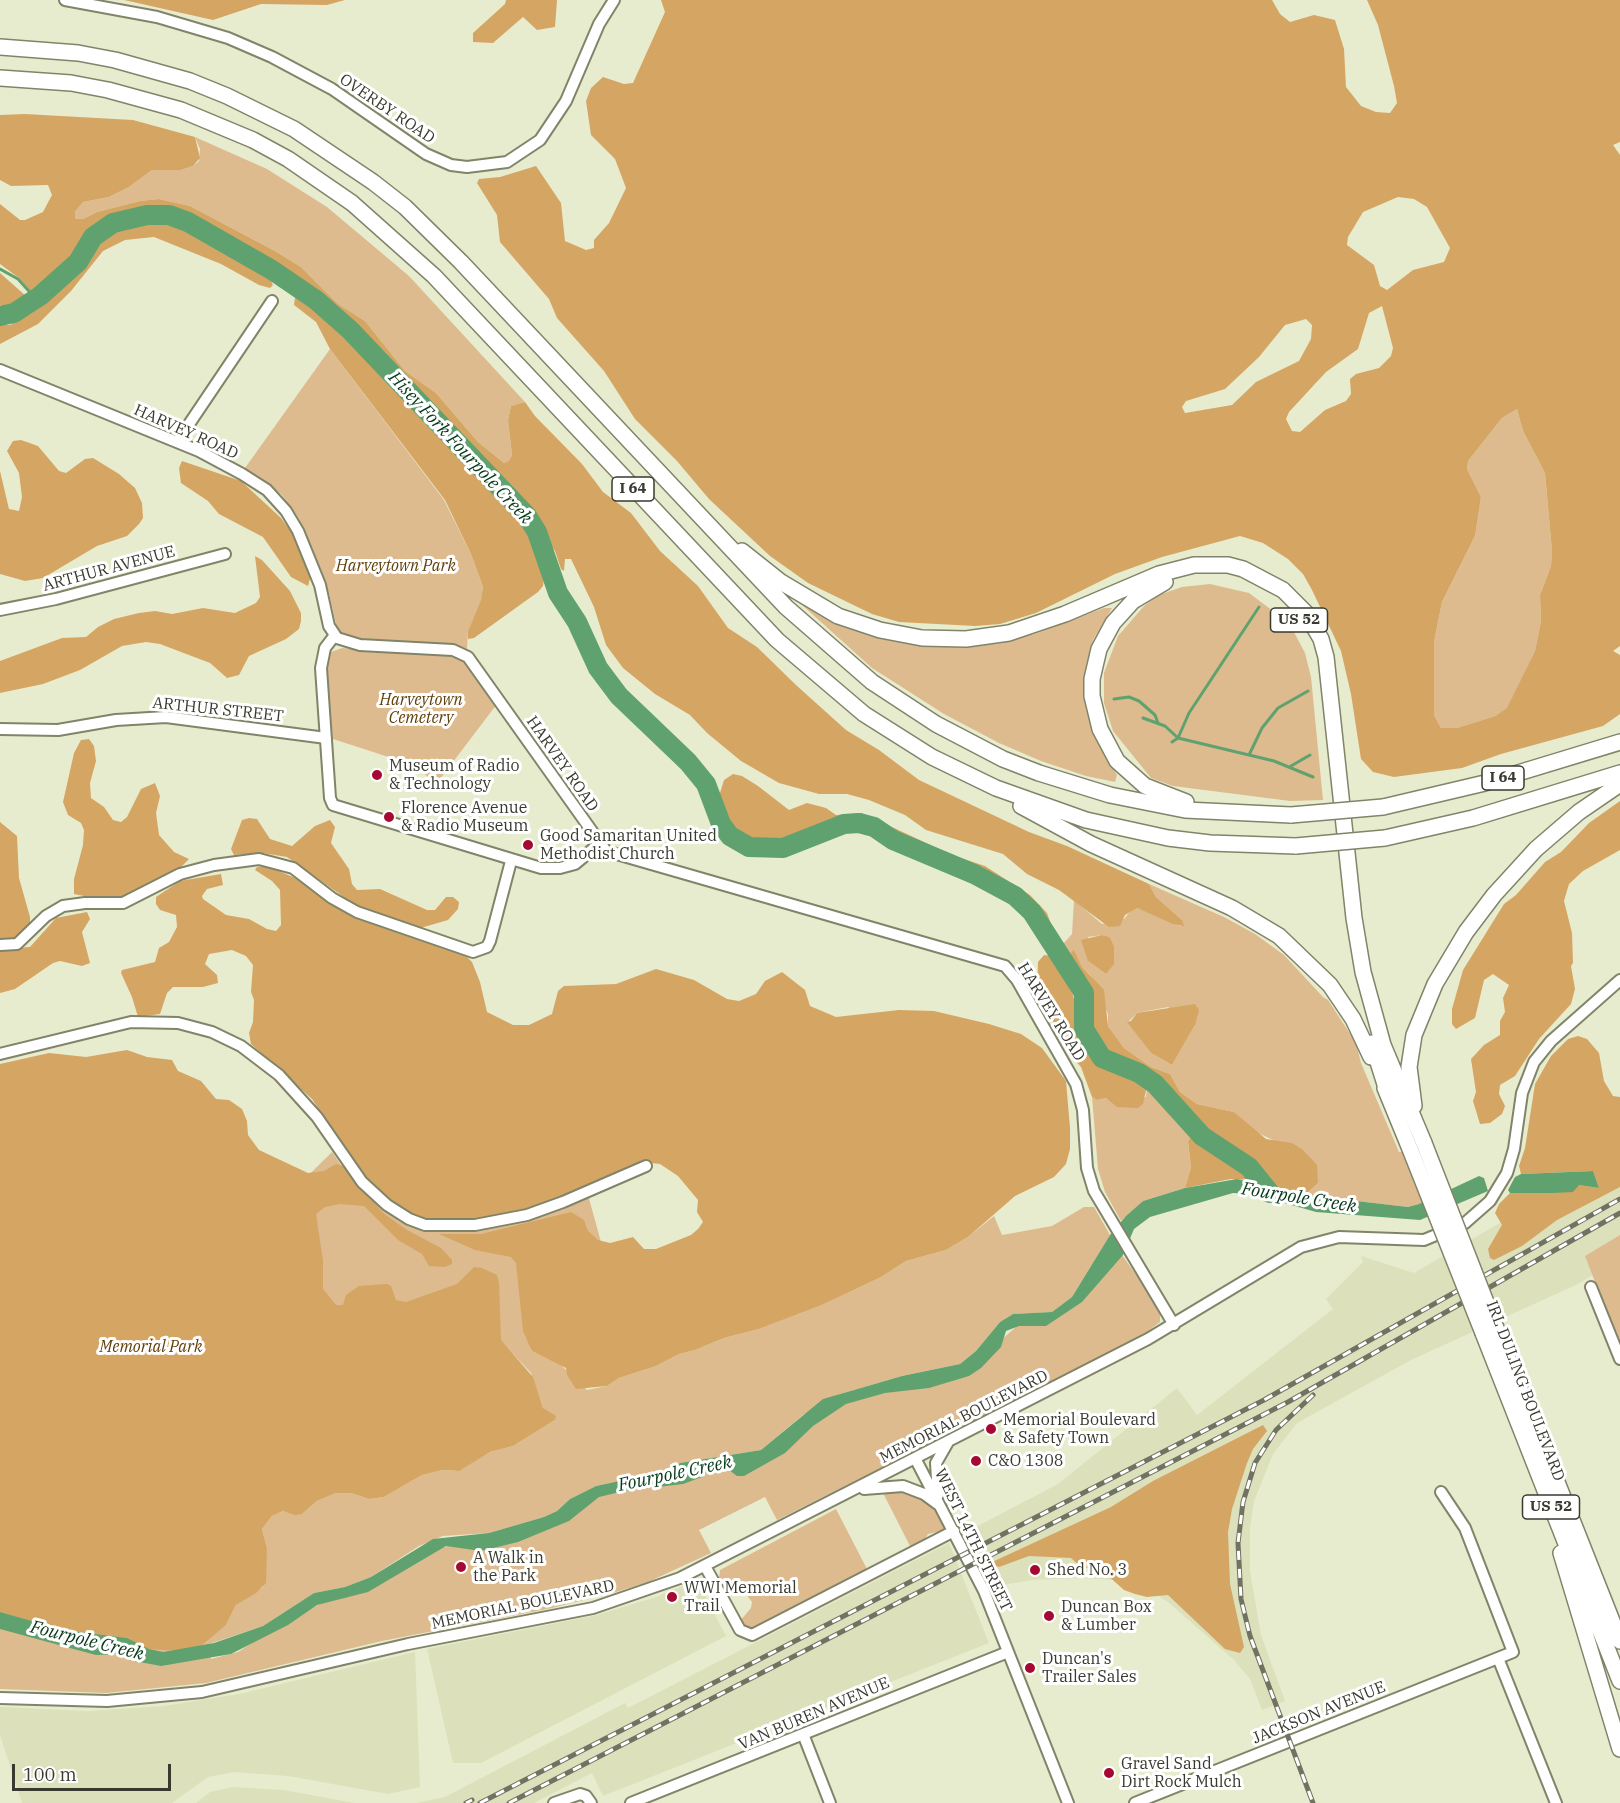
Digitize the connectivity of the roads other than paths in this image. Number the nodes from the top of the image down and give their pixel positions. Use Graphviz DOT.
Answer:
graph roads {
  1 [pos="65,0"];
  2 [pos="614,0"];
  3 [pos="0,47"];
  4 [pos="0,78"];
  5 [pos="272,301"];
  6 [pos="0,370"];
  7 [pos="177,442"];
  8 [pos="708,526"];
  9 [pos="225,554"];
  10 [pos="0,610"];
  11 [pos="335,635"];
  12 [pos="0,729"];
  13 [pos="326,738"];
  14 [pos="1620,742"];
  15 [pos="1620,773"];
  16 [pos="1620,784"];
  17 [pos="996,788"];
  18 [pos="1225,814"];
  19 [pos="599,844"];
  20 [pos="512,861"];
  21 [pos="0,945"];
  22 [pos="1620,980"];
  23 [pos="0,1054"];
  24 [pos="1389,1097"];
  25 [pos="1417,1146"];
  26 [pos="646,1166"];
  27 [pos="1592,1287"];
  28 [pos="1174,1325"];
  29 [pos="1490,1330"];
  30 [pos="1620,1359"];
  31 [pos="948,1441"];
  32 [pos="915,1458"];
  33 [pos="852,1491"];
  34 [pos="1441,1492"];
  35 [pos="1545,1492"];
  36 [pos="941,1507"];
  37 [pos="954,1531"];
  38 [pos="705,1566"];
  39 [pos="1602,1595"];
  40 [pos="1620,1624"];
  41 [pos="1620,1641"];
  42 [pos="1008,1652"];
  43 [pos="1498,1658"];
  44 [pos="1620,1681"];
  45 [pos="0,1698"];
  46 [pos="803,1734"];
  47 [pos="1620,1749"];
  48 [pos="554,1803"];
  49 [pos="591,1803"];
  50 [pos="631,1803"];
  51 [pos="830,1803"];
  52 [pos="1068,1803"];
  53 [pos="1135,1803"];
  54 [pos="1556,1803"];
  1 -- 2 [label="street, OVERBY ROAD"];
  3 -- 8 [label="highway, I 64"];
  4 -- 17 [label="highway, I 64"];
  5 -- 7 [label="street"];
  6 -- 7 [label="street, HARVEY ROAD"];
  7 -- 11 [label="street, HARVEY ROAD"];
  8 -- 18 [label="highway, I 64"];
  8 -- 25 [label="highway"];
  9 -- 10 [label="street, ARTHUR AVENUE"];
  11 -- 13 [label="street"];
  11 -- 19 [label="street, HARVEY ROAD"];
  12 -- 13 [label="street, ARTHUR STREET"];
  13 -- 20 [label="street"];
  14 -- 18 [label="highway, I 64, bridge"];
  15 -- 17 [label="highway, I 64, bridge"];
  16 -- 25 [label="highway, US 52"];
  17 -- 24 [label="highway"];
  18 -- 24 [label="highway, US 52"];
  19 -- 20 [label="street"];
  19 -- 28 [label="street, HARVEY ROAD"];
  20 -- 21 [label="street"];
  22 -- 28 [label="street, MEMORIAL BOULEVARD"];
  23 -- 26 [label="street"];
  24 -- 25 [label="highway, US 52"];
  25 -- 29 [label="highway, IRL DULING BOULEVARD / US 52, bridge"];
  27 -- 30 [label="street"];
  28 -- 31 [label="street, MEMORIAL BOULEVARD"];
  29 -- 35 [label="highway, IRL DULING BOULEVARD / US 52"];
  29 -- 39 [label="highway, IRL DULING BOULEVARD / US 52"];
  31 -- 32 [label="street, MEMORIAL BOULEVARD"];
  31 -- 36 [label="street"];
  32 -- 33 [label="street, MEMORIAL BOULEVARD"];
  32 -- 36 [label="street, WEST 14TH STREET"];
  33 -- 36 [label="street"];
  33 -- 38 [label="street, MEMORIAL BOULEVARD"];
  34 -- 43 [label="street, JACKSON AVENUE"];
  35 -- 44 [label="highway, IRL DULING BOULEVARD / US 52"];
  35 -- 47 [label="highway"];
  36 -- 37 [label="street, WEST 14TH STREET"];
  37 -- 38 [label="street"];
  37 -- 42 [label="street, WEST 14TH STREET"];
  38 -- 45 [label="street, MEMORIAL BOULEVARD"];
  39 -- 40 [label="highway"];
  39 -- 41 [label="highway, IRL DULING BOULEVARD / US 52"];
  42 -- 46 [label="street, VAN BUREN AVENUE"];
  42 -- 52 [label="street, WEST 14TH STREET"];
  43 -- 53 [label="street, JACKSON AVENUE"];
  43 -- 54 [label="street"];
  46 -- 50 [label="street, VAN BUREN AVENUE"];
  46 -- 51 [label="street"];
  48 -- 49 [label="street"];
}
